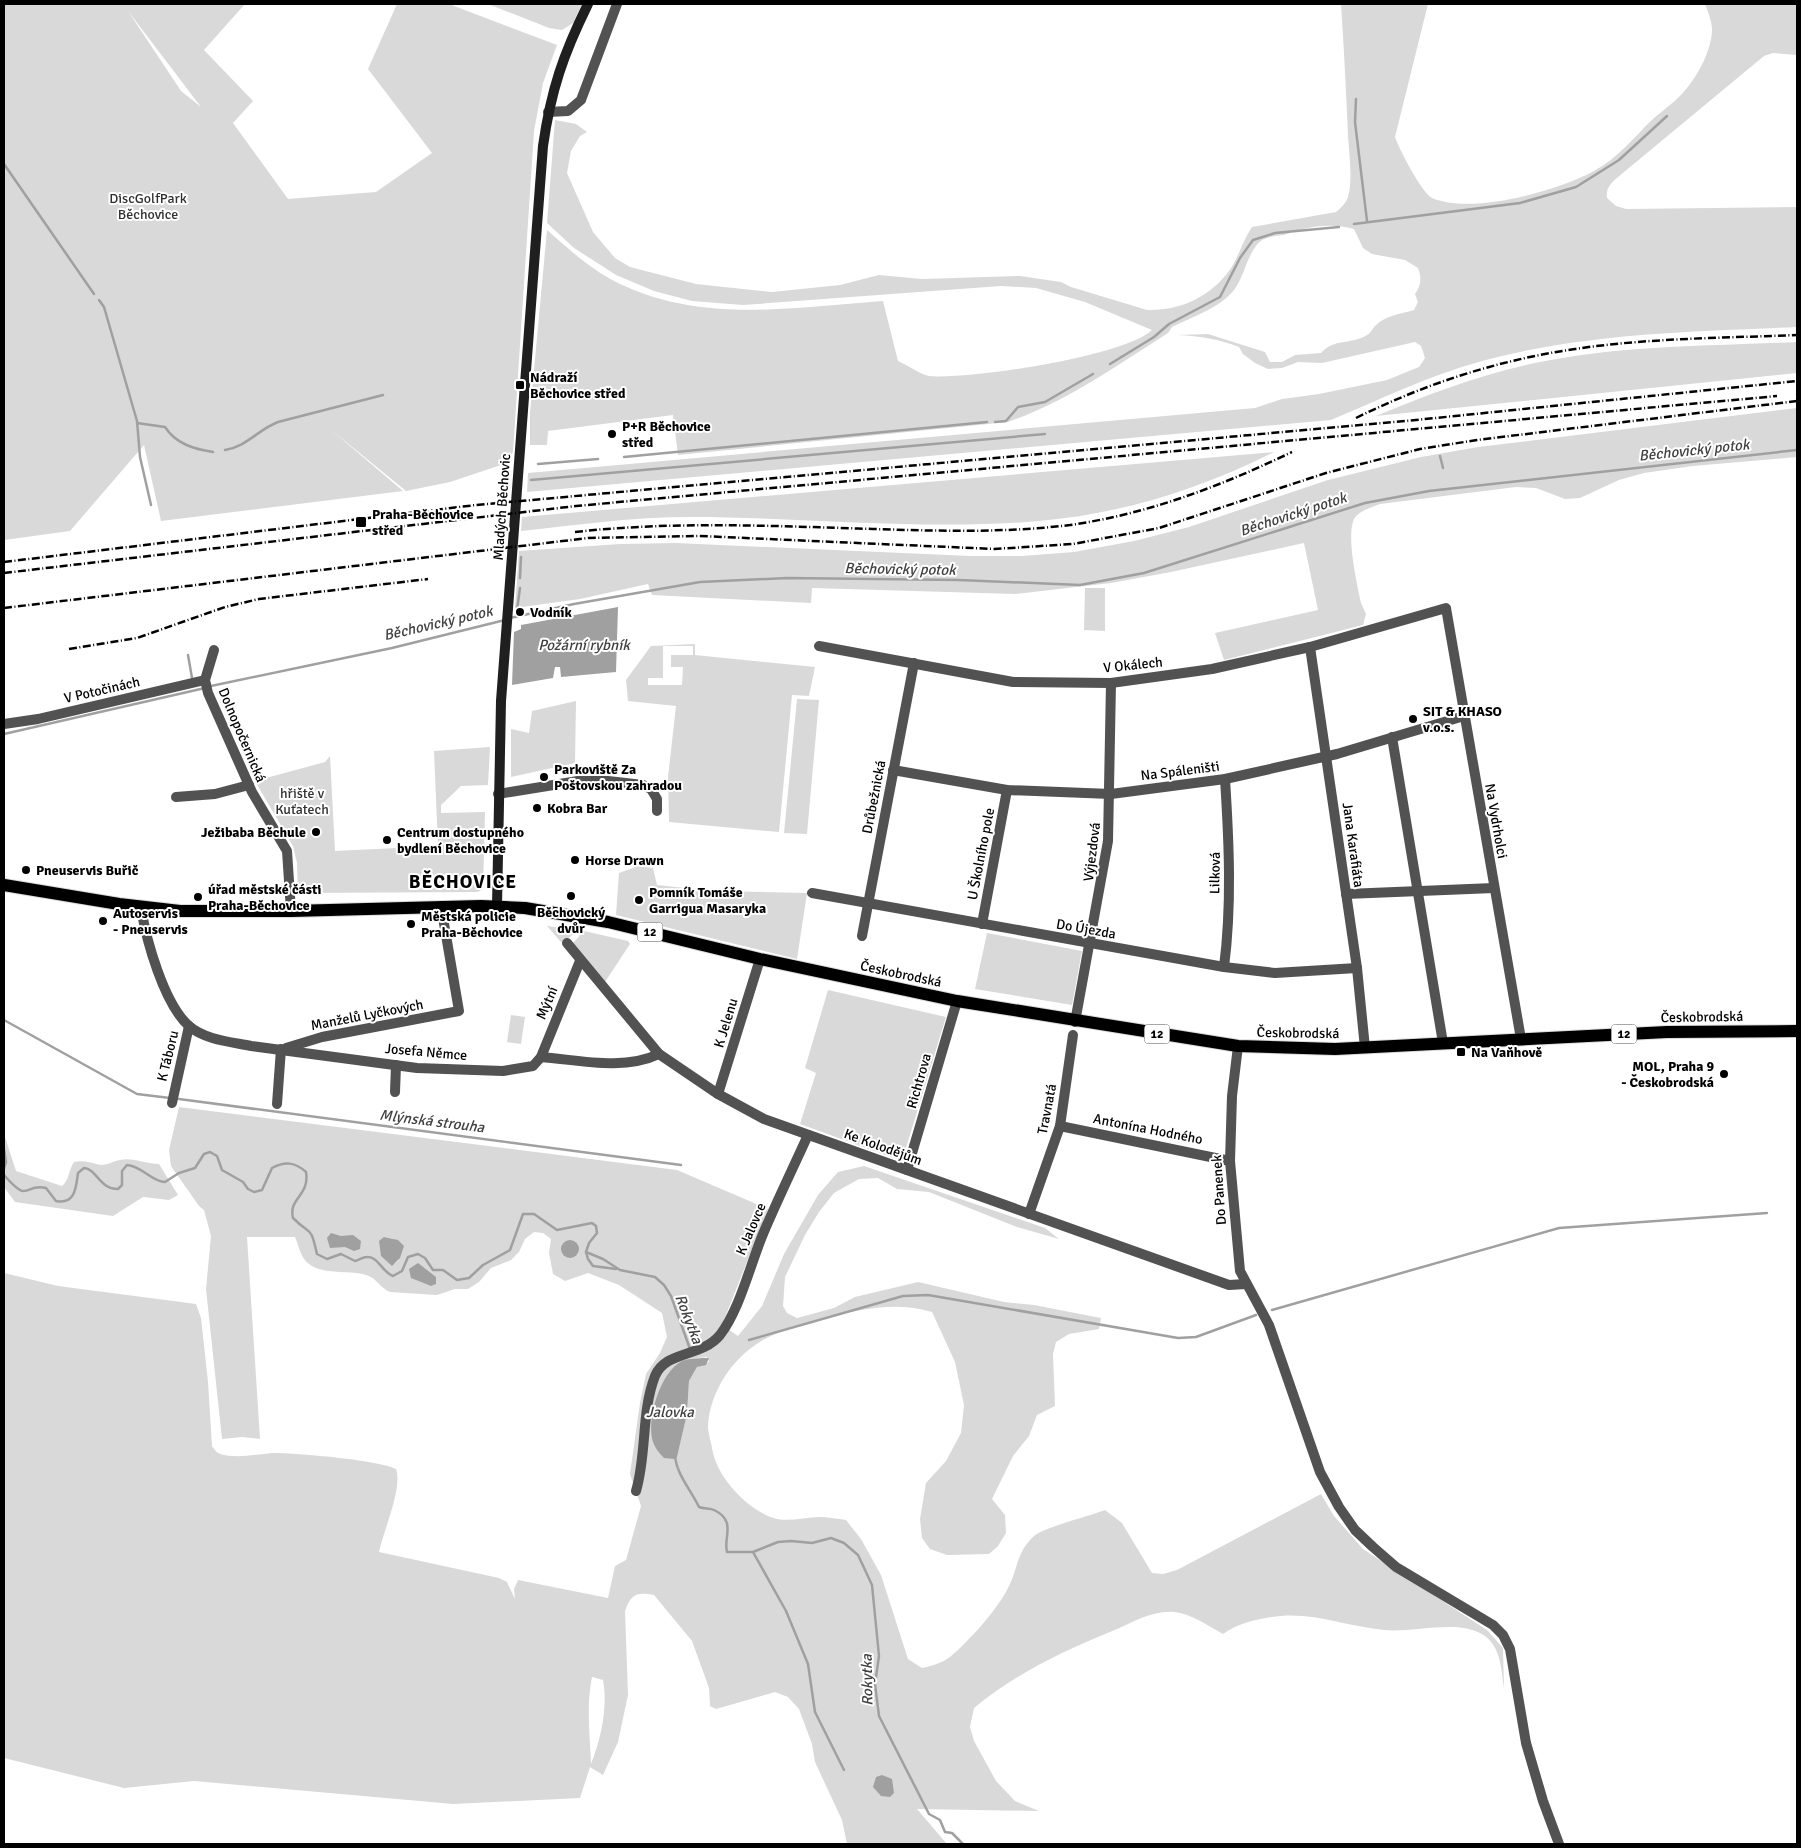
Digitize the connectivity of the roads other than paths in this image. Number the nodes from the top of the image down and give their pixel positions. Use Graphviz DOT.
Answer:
graph roads {
  1 [pos="588,4"];
  2 [pos="617,4"];
  3 [pos="548,112"];
  4 [pos="1446,608"];
  5 [pos="820,644"];
  6 [pos="1310,648"];
  7 [pos="214,650"];
  8 [pos="914,663"];
  9 [pos="1111,683"];
  10 [pos="207,686"];
  11 [pos="1464,716"];
  12 [pos="4,724"];
  13 [pos="1392,737"];
  14 [pos="1326,756"];
  15 [pos="893,770"];
  16 [pos="1225,779"];
  17 [pos="249,785"];
  18 [pos="1007,790"];
  19 [pos="498,794"];
  20 [pos="1111,794"];
  21 [pos="176,797"];
  22 [pos="658,811"];
  23 [pos="4,885"];
  24 [pos="1494,888"];
  25 [pos="1418,891"];
  26 [pos="812,893"];
  27 [pos="1346,894"];
  28 [pos="868,902"];
  29 [pos="441,906"];
  30 [pos="497,906"];
  31 [pos="141,907"];
  32 [pos="291,911"];
  33 [pos="982,924"];
  34 [pos="862,936"];
  35 [pos="567,942"];
  36 [pos="1090,944"];
  37 [pos="760,959"];
  38 [pos="580,960"];
  39 [pos="1224,967"];
  40 [pos="1357,968"];
  41 [pos="957,1001"];
  42 [pos="1075,1022"];
  43 [pos="190,1026"];
  44 [pos="1797,1031"];
  45 [pos="1073,1035"];
  46 [pos="1521,1039"];
  47 [pos="1443,1043"];
  48 [pos="1238,1046"];
  49 [pos="1365,1048"];
  50 [pos="281,1050"];
  51 [pos="659,1054"];
  52 [pos="541,1057"];
  53 [pos="396,1064"];
  54 [pos="395,1092"];
  55 [pos="718,1094"];
  56 [pos="172,1103"];
  57 [pos="277,1104"];
  58 [pos="1060,1126"];
  59 [pos="808,1134"];
  60 [pos="1230,1161"];
  61 [pos="907,1170"];
  62 [pos="1029,1214"];
  63 [pos="1246,1284"];
  64 [pos="636,1491"];
  65 [pos="1559,1844"];
  1 -- 3 [label="street, Mladých Běchovic"];
  2 -- 3 [label="street"];
  3 -- 19 [label="street, Mladých Běchovic"];
  4 -- 6 [label="street, V Okálech"];
  4 -- 11 [label="street, Na Vydrholci"];
  5 -- 8 [label="street, V Okálech"];
  6 -- 9 [label="street, V Okálech"];
  6 -- 14 [label="street, Jana Karafiáta"];
  7 -- 10 [label="street"];
  8 -- 9 [label="street, V Okálech"];
  8 -- 15 [label="street, Drůbežnická"];
  9 -- 20 [label="street, Výjezdová"];
  10 -- 12 [label="street, V Potočinách"];
  10 -- 17 [label="street, Dolnopočernická"];
  11 -- 13 [label="street, Na Spáleništi"];
  11 -- 24 [label="street, Na Vydrholci"];
  13 -- 14 [label="street, Na Spáleništi"];
  13 -- 25 [label="street"];
  14 -- 16 [label="street, Na Spáleništi"];
  14 -- 27 [label="street, Jana Karafiáta"];
  15 -- 18 [label="street, Na Spáleništi"];
  15 -- 28 [label="street, Drůbežnická"];
  16 -- 20 [label="street, Na Spáleništi"];
  16 -- 39 [label="street, Lilková"];
  17 -- 21 [label="street"];
  17 -- 32 [label="street, Dolnopočernická"];
  18 -- 20 [label="street, Na Spáleništi"];
  18 -- 33 [label="street, U Školního pole"];
  19 -- 22 [label="street"];
  19 -- 30 [label="street, Mladých Běchovic"];
  20 -- 36 [label="street, Výjezdová"];
  23 -- 31 [label="main road, Českobrodská / 12"];
  24 -- 25 [label="street"];
  24 -- 46 [label="street, Na Vydrholci"];
  25 -- 27 [label="street"];
  25 -- 47 [label="street"];
  26 -- 28 [label="street, Do Újezda"];
  27 -- 40 [label="street, Jana Karafiáta"];
  28 -- 33 [label="street, Do Újezda"];
  28 -- 34 [label="street, Drůbežnická"];
  29 -- 30 [label="main road, Českobrodská / 12"];
  29 -- 32 [label="main road, Českobrodská / 12"];
  29 -- 50 [label="street, Manželů Lyčkových"];
  30 -- 37 [label="main road, Českobrodská / 12"];
  31 -- 32 [label="main road, Českobrodská / 12"];
  31 -- 43 [label="street, K Táboru"];
  33 -- 36 [label="street, Do Újezda"];
  35 -- 38 [label="street, Ke Kolodějům"];
  36 -- 39 [label="street, Do Újezda"];
  36 -- 42 [label="street, Výjezdová"];
  37 -- 41 [label="main road, Českobrodská / 12"];
  37 -- 55 [label="street, K Jelenu"];
  38 -- 51 [label="street, Ke Kolodějům"];
  38 -- 52 [label="street, Mýtní"];
  39 -- 40 [label="street, Do Újezda"];
  40 -- 49 [label="street, Jana Karafiáta"];
  41 -- 42 [label="main road, Českobrodská / 12"];
  41 -- 61 [label="street, Richtrova"];
  42 -- 48 [label="main road, Českobrodská / 12"];
  43 -- 50 [label="street, Josefa Němce"];
  43 -- 56 [label="street, K Táboru"];
  44 -- 46 [label="main road, Českobrodská / 12"];
  45 -- 58 [label="street, Travnatá"];
  46 -- 47 [label="main road, Českobrodská / 12"];
  47 -- 49 [label="main road, Českobrodská / 12"];
  48 -- 49 [label="main road, Českobrodská / 12"];
  48 -- 60 [label="street, Do Panenek"];
  50 -- 53 [label="street, Josefa Němce"];
  50 -- 57 [label="street"];
  51 -- 52 [label="street"];
  51 -- 55 [label="street, Ke Kolodějům"];
  52 -- 53 [label="street, Josefa Němce"];
  53 -- 54 [label="street"];
  55 -- 59 [label="street, Ke Kolodějům"];
  58 -- 60 [label="street, Antonína Hodného"];
  58 -- 62 [label="street, Travnatá"];
  59 -- 61 [label="street, Ke Kolodějům"];
  59 -- 64 [label="street, K Jalovce"];
  60 -- 63 [label="street, Do Panenek"];
  61 -- 62 [label="street, Ke Kolodějům"];
  62 -- 63 [label="street, Ke Kolodějům"];
  63 -- 65 [label="street, Do Panenek"];
}
